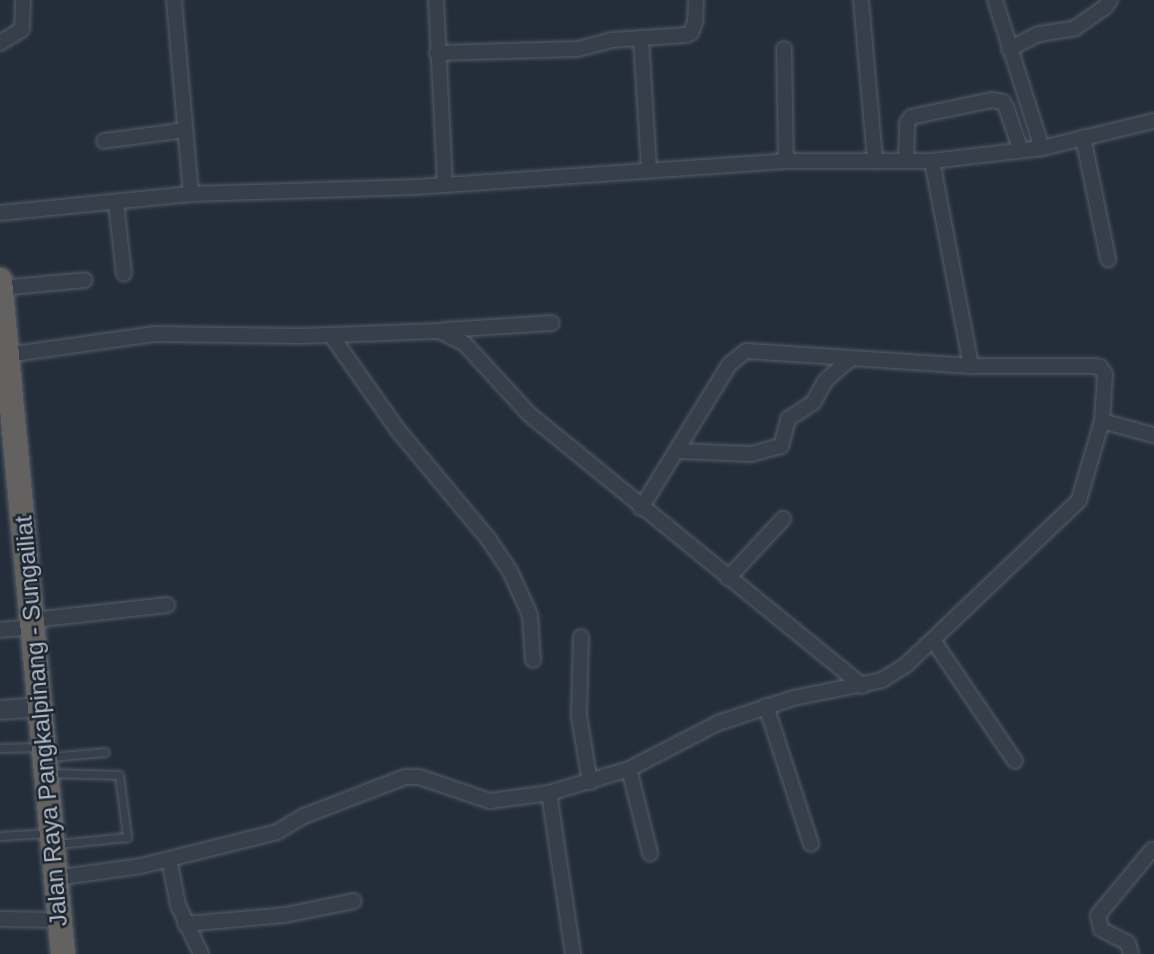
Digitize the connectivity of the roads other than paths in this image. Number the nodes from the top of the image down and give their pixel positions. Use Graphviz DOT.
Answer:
graph roads {
  1 [pos="23,0"];
  2 [pos="174,0"];
  3 [pos="436,0"];
  4 [pos="696,0"];
  5 [pos="861,0"];
  6 [pos="996,0"];
  7 [pos="1110,0"];
  8 [pos="641,38"];
  9 [pos="0,43"];
  10 [pos="784,49"];
  11 [pos="1009,49"];
  12 [pos="437,53"];
  13 [pos="1154,121"];
  14 [pos="185,130"];
  15 [pos="1083,137"];
  16 [pos="104,141"];
  17 [pos="1042,148"];
  18 [pos="1021,151"];
  19 [pos="932,160"];
  20 [pos="786,161"];
  21 [pos="875,161"];
  22 [pos="906,161"];
  23 [pos="649,169"];
  24 [pos="445,184"];
  25 [pos="191,194"];
  26 [pos="117,202"];
  27 [pos="0,213"];
  28 [pos="1108,260"];
  29 [pos="124,274"];
  30 [pos="0,280"];
  31 [pos="85,280"];
  32 [pos="1,288"];
  33 [pos="552,323"];
  34 [pos="439,331"];
  35 [pos="331,334"];
  36 [pos="7,355"];
  37 [pos="849,360"];
  38 [pos="971,366"];
  39 [pos="5,389"];
  40 [pos="1102,421"];
  41 [pos="1154,435"];
  42 [pos="677,451"];
  43 [pos="8,457"];
  44 [pos="641,508"];
  45 [pos="783,519"];
  46 [pos="728,578"];
  47 [pos="167,605"];
  48 [pos="33,624"];
  49 [pos="0,630"];
  50 [pos="581,638"];
  51 [pos="933,640"];
  52 [pos="534,660"];
  53 [pos="862,686"];
  54 [pos="766,706"];
  55 [pos="41,707"];
  56 [pos="0,710"];
  57 [pos="0,748"];
  58 [pos="105,752"];
  59 [pos="46,759"];
  60 [pos="1015,761"];
  61 [pos="629,769"];
  62 [pos="590,782"];
  63 [pos="549,793"];
  64 [pos="0,836"];
  65 [pos="52,839"];
  66 [pos="811,845"];
  67 [pos="1152,850"];
  68 [pos="650,853"];
  69 [pos="169,859"];
  70 [pos="55,878"];
  71 [pos="354,901"];
  72 [pos="0,919"];
  73 [pos="59,920"];
  74 [pos="185,923"];
  75 [pos="63,954"];
  76 [pos="201,954"];
  77 [pos="573,954"];
  78 [pos="1131,954"];
  1 -- 9 [label="street"];
  2 -- 14 [label="street"];
  3 -- 12 [label="street"];
  4 -- 8 [label="street"];
  5 -- 21 [label="street"];
  6 -- 11 [label="street"];
  7 -- 11 [label="street"];
  8 -- 12 [label="street"];
  8 -- 23 [label="street"];
  10 -- 20 [label="street"];
  11 -- 17 [label="street"];
  12 -- 24 [label="street"];
  13 -- 15 [label="street"];
  14 -- 16 [label="street"];
  14 -- 25 [label="street"];
  15 -- 17 [label="street"];
  15 -- 28 [label="street"];
  17 -- 18 [label="street"];
  18 -- 19 [label="street"];
  18 -- 22 [label="street"];
  19 -- 22 [label="street"];
  19 -- 38 [label="street"];
  20 -- 21 [label="street"];
  20 -- 23 [label="street"];
  21 -- 22 [label="street"];
  23 -- 24 [label="street"];
  24 -- 25 [label="street"];
  25 -- 26 [label="street"];
  26 -- 27 [label="street"];
  26 -- 29 [label="street"];
  30 -- 32 [label="highway, Jalan Raya Pangkalpinang - Sungailiat"];
  31 -- 32 [label="street"];
  32 -- 36 [label="highway, Jalan Raya Pangkalpinang - Sungailiat"];
  33 -- 34 [label="street"];
  34 -- 35 [label="street"];
  34 -- 44 [label="street"];
  35 -- 36 [label="street"];
  35 -- 52 [label="street"];
  36 -- 39 [label="highway, Jalan Raya Pangkalpinang - Sungailiat"];
  37 -- 38 [label="street"];
  37 -- 42 [label="street"];
  37 -- 42 [label="street"];
  38 -- 40 [label="street"];
  39 -- 43 [label="highway, Jalan Raya Pangkalpinang - Sungailiat"];
  40 -- 41 [label="street"];
  40 -- 51 [label="street"];
  42 -- 44 [label="street"];
  43 -- 48 [label="highway, Jalan Raya Pangkalpinang - Sungailiat"];
  44 -- 46 [label="street"];
  45 -- 46 [label="street"];
  46 -- 53 [label="street"];
  47 -- 48 [label="street"];
  48 -- 49 [label="street"];
  48 -- 55 [label="highway, Jalan Raya Pangkalpinang - Sungailiat"];
  50 -- 62 [label="street"];
  51 -- 53 [label="street"];
  51 -- 60 [label="street"];
  53 -- 54 [label="street"];
  54 -- 61 [label="street"];
  54 -- 66 [label="street"];
  55 -- 56 [label="street"];
  55 -- 59 [label="highway, Jalan Raya Pangkalpinang - Sungailiat"];
  57 -- 59 [label="lane"];
  58 -- 59 [label="lane"];
  59 -- 65 [label="highway, Jalan Raya Pangkalpinang - Sungailiat"];
  59 -- 65 [label="lane"];
  61 -- 62 [label="street"];
  61 -- 68 [label="street"];
  62 -- 63 [label="street"];
  63 -- 69 [label="street"];
  63 -- 77 [label="street"];
  64 -- 65 [label="lane"];
  65 -- 70 [label="highway, Jalan Raya Pangkalpinang - Sungailiat"];
  67 -- 78 [label="street"];
  69 -- 70 [label="street"];
  69 -- 74 [label="street"];
  70 -- 73 [label="highway, Jalan Raya Pangkalpinang - Sungailiat"];
  71 -- 74 [label="street"];
  72 -- 73 [label="street"];
  73 -- 75 [label="highway, Jalan Raya Pangkalpinang - Sungailiat"];
  74 -- 76 [label="street"];
}
